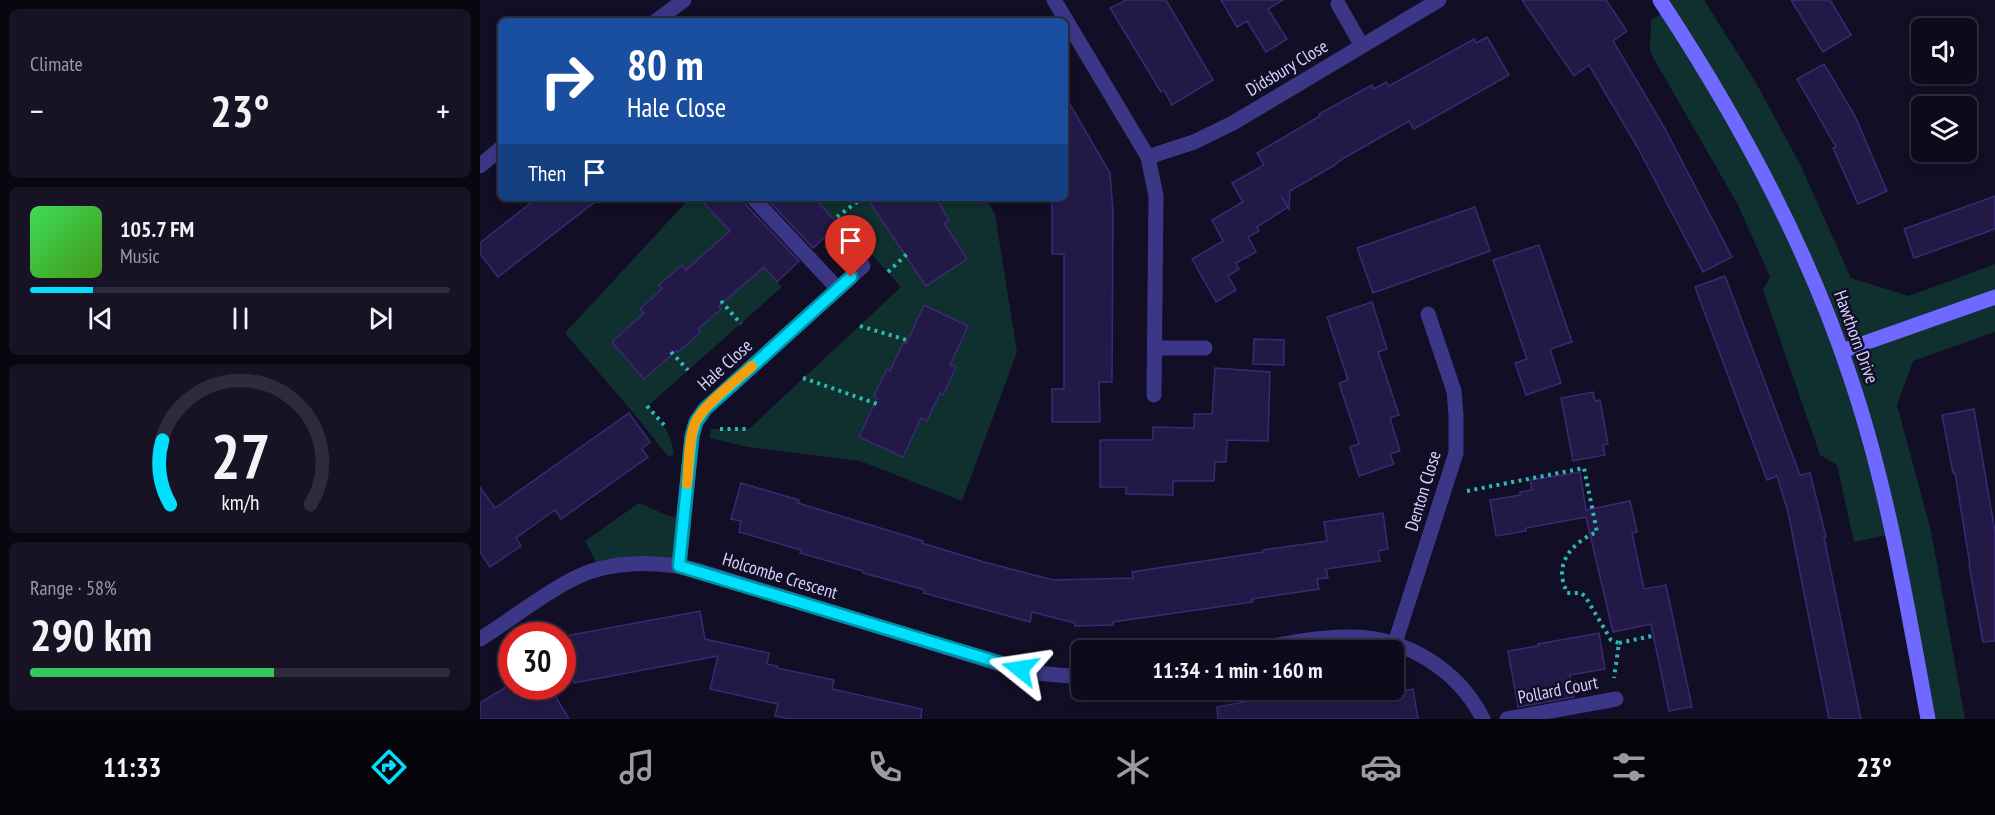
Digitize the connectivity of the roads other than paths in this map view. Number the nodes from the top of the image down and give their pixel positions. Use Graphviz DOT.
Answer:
graph roads {
  1 [pos="684,0"];
  2 [pos="1054,0"];
  3 [pos="1439,0"];
  4 [pos="1660,0"];
  5 [pos="1338,4"];
  6 [pos="660,18"];
  7 [pos="1065,18"];
  8 [pos="1068,23"];
  9 [pos="1362,46"];
  10 [pos="498,151"];
  11 [pos="1148,157"];
  12 [pos="480,166"];
  13 [pos="756,201"];
  14 [pos="863,266"];
  15 [pos="838,289"];
  16 [pos="1995,297"];
  17 [pos="1428,314"];
  18 [pos="1155,348"];
  19 [pos="1205,348"];
  20 [pos="1842,351"];
  21 [pos="1154,395"];
  22 [pos="679,566"];
  23 [pos="480,639"];
  24 [pos="1316,640"];
  25 [pos="1378,640"];
  26 [pos="1396,640"];
  27 [pos="1404,648"];
  28 [pos="1071,676"];
  29 [pos="1614,699"];
  30 [pos="1483,719"];
  31 [pos="1507,719"];
  32 [pos="1928,719"];
  1 -- 6 [label="street"];
  2 -- 7 [label="street"];
  3 -- 9 [label="street, Didsbury Close"];
  4 -- 20 [label="street, Hawthorn Drive"];
  5 -- 9 [label="street"];
  8 -- 11 [label="street"];
  9 -- 11 [label="street, Didsbury Close"];
  10 -- 12 [label="street"];
  11 -- 18 [label="street"];
  13 -- 15 [label="street"];
  14 -- 15 [label="street, Hale Close"];
  15 -- 22 [label="street, Hale Close"];
  16 -- 20 [label="street"];
  17 -- 26 [label="street, Denton Close"];
  18 -- 19 [label="street"];
  18 -- 21 [label="street"];
  20 -- 32 [label="street, Hawthorn Drive"];
  22 -- 23 [label="street, Holcombe Crescent"];
  22 -- 28 [label="street, Holcombe Crescent"];
  24 -- 25 [label="street"];
  27 -- 30 [label="street"];
  29 -- 31 [label="street, Pollard Court"];
}
